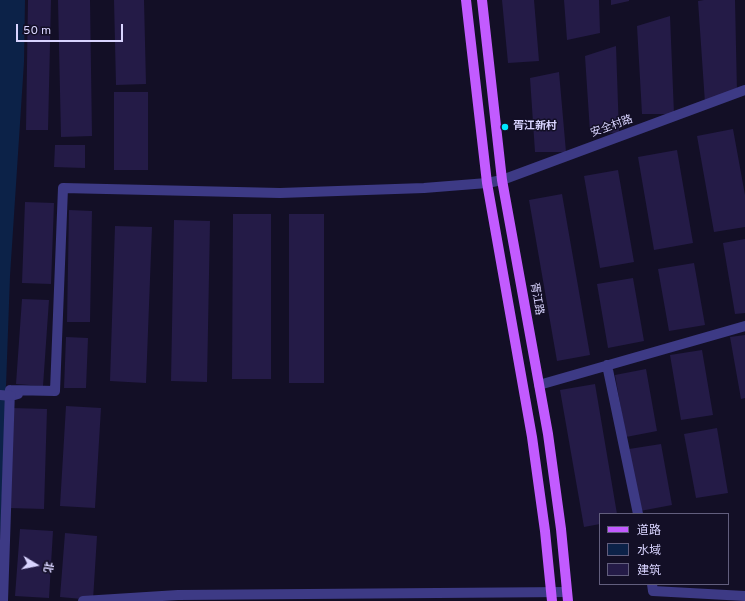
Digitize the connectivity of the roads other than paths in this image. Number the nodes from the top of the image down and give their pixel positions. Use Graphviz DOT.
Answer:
graph roads {
  1 [pos="466,0"];
  2 [pos="482,0"];
  3 [pos="745,90"];
  4 [pos="502,180"];
  5 [pos="486,182"];
  6 [pos="745,326"];
  7 [pos="608,365"];
  8 [pos="539,385"];
  9 [pos="10,393"];
  10 [pos="0,395"];
  11 [pos="638,513"];
  12 [pos="652,585"];
  13 [pos="745,596"];
  14 [pos="551,597"];
  15 [pos="568,597"];
  16 [pos="179,598"];
  17 [pos="3,601"];
  18 [pos="83,601"];
  1 -- 5 [label="main road"];
  2 -- 4 [label="main road, 胥江路"];
  3 -- 4 [label="street, 安全村路"];
  4 -- 5 [label="street, 安全村路"];
  4 -- 8 [label="main road, 胥江路"];
  5 -- 9 [label="street, 安全村路"];
  5 -- 14 [label="main road"];
  6 -- 7 [label="street"];
  7 -- 8 [label="street"];
  7 -- 11 [label="street"];
  8 -- 15 [label="main road, 胥江路"];
  9 -- 10 [label="street, bridge"];
  9 -- 17 [label="street"];
  12 -- 13 [label="street"];
  14 -- 15 [label="street"];
  14 -- 16 [label="street"];
  16 -- 18 [label="street"];
}
